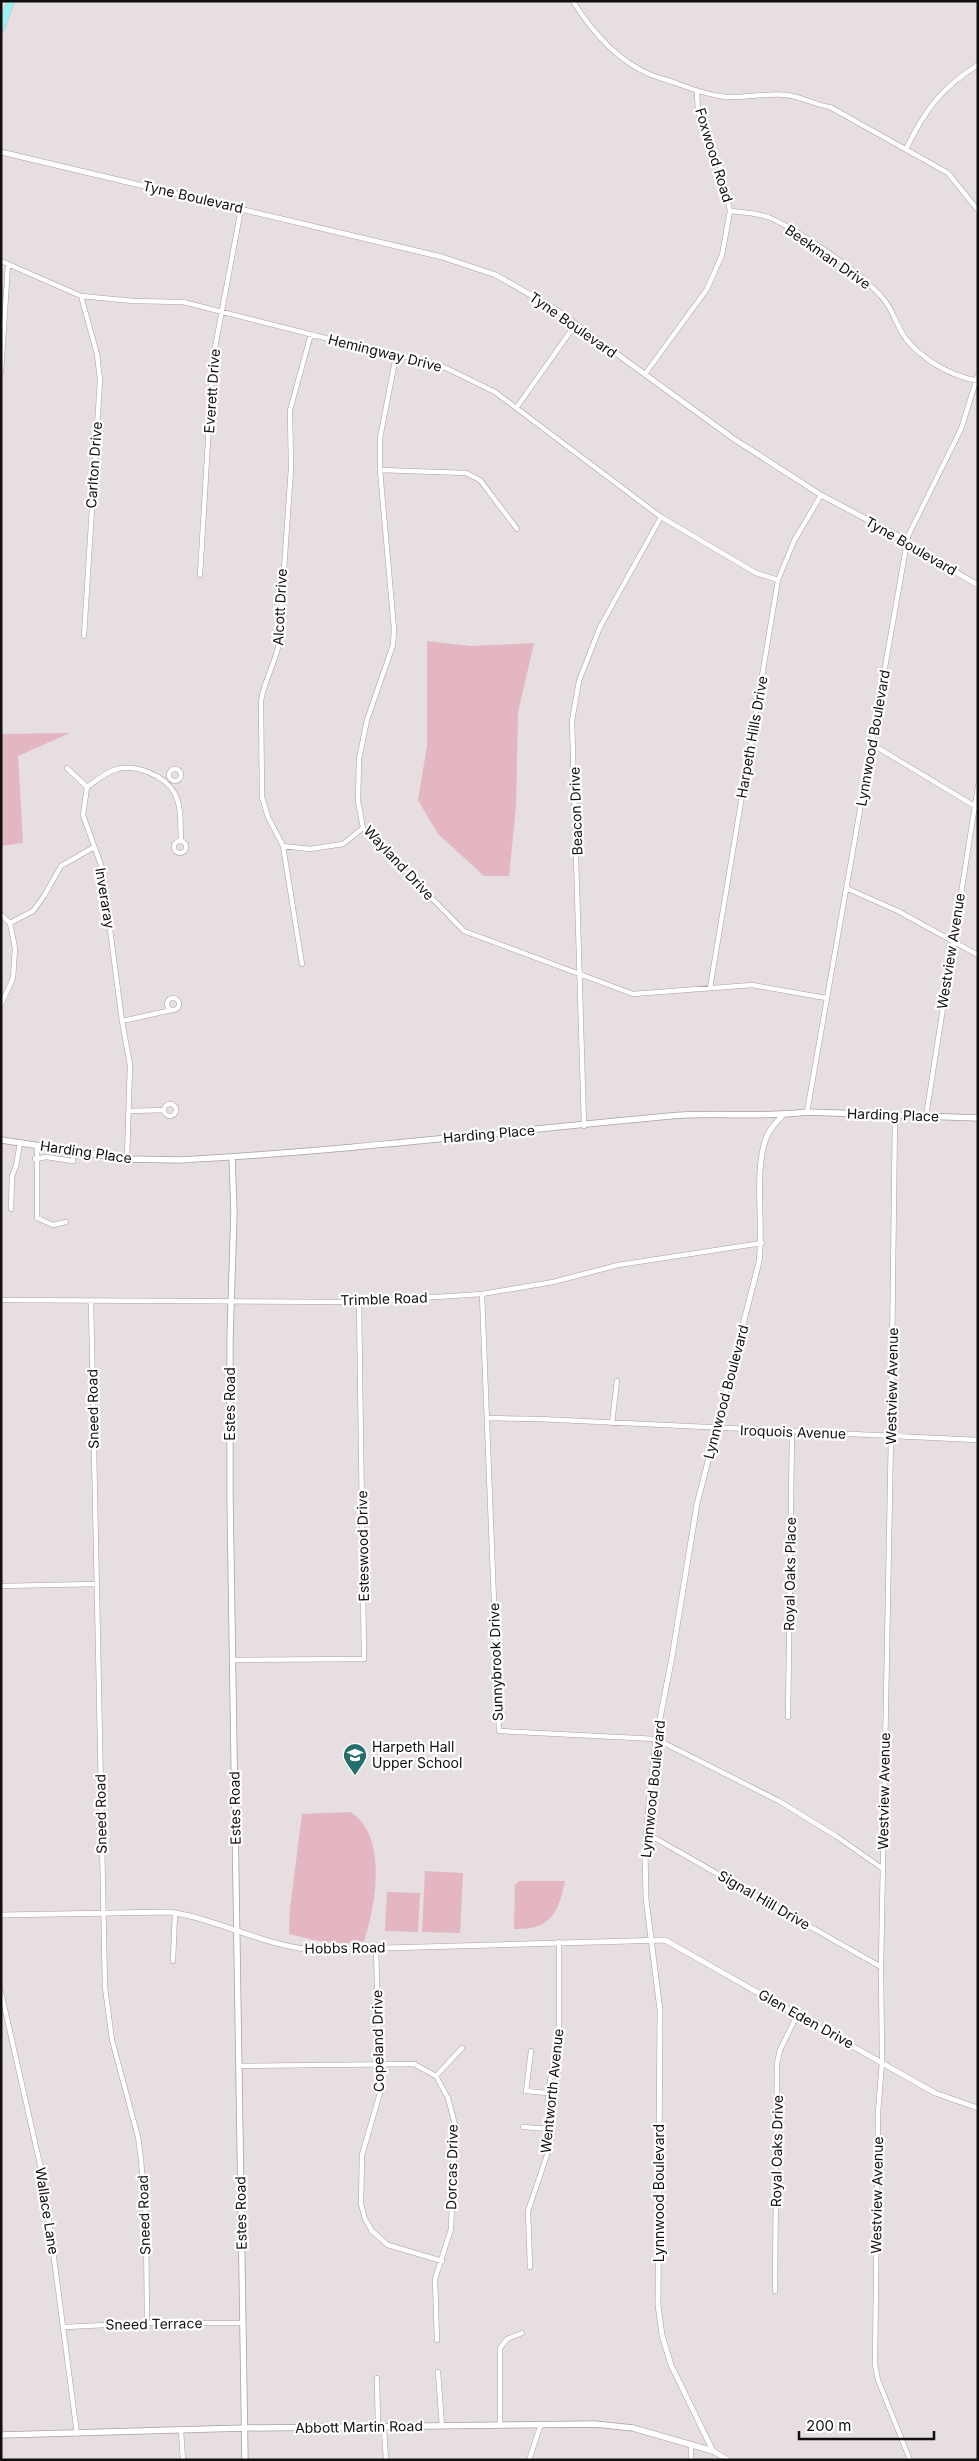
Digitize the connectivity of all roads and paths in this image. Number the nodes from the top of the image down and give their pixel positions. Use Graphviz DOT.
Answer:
graph roads {
  1 [pos="11,1"];
  2 [pos="575,2"];
  3 [pos="1,28"];
  4 [pos="978,65"];
  5 [pos="697,92"];
  6 [pos="906,149"];
  7 [pos="1,152"];
  8 [pos="241,209"];
  9 [pos="978,210"];
  10 [pos="730,211"];
  11 [pos="1,261"];
  12 [pos="8,264"];
  13 [pos="81,296"];
  14 [pos="223,311"];
  15 [pos="576,325"];
  16 [pos="311,334"];
  17 [pos="396,356"];
  18 [pos="1,372"];
  19 [pos="645,374"];
  20 [pos="977,379"];
  21 [pos="517,407"];
  22 [pos="380,470"];
  23 [pos="821,495"];
  24 [pos="661,517"];
  25 [pos="517,529"];
  26 [pos="908,544"];
  27 [pos="200,575"];
  28 [pos="778,580"];
  29 [pos="978,585"];
  30 [pos="84,636"];
  31 [pos="873,745"];
  32 [pos="67,768"];
  33 [pos="171,779"];
  34 [pos="166,785"];
  35 [pos="978,786"];
  36 [pos="87,787"];
  37 [pos="976,807"];
  38 [pos="363,828"];
  39 [pos="181,841"];
  40 [pos="283,846"];
  41 [pos="94,847"];
  42 [pos="846,888"];
  43 [pos="1,915"];
  44 [pos="10,923"];
  45 [pos="952,940"];
  46 [pos="978,955"];
  47 [pos="302,964"];
  48 [pos="581,975"];
  49 [pos="710,988"];
  50 [pos="826,998"];
  51 [pos="1,1005"];
  52 [pos="172,1010"];
  53 [pos="122,1021"];
  54 [pos="164,1110"];
  55 [pos="130,1111"];
  56 [pos="806,1112"];
  57 [pos="783,1115"];
  58 [pos="894,1115"];
  59 [pos="926,1116"];
  60 [pos="978,1118"];
  61 [pos="584,1126"];
  62 [pos="1,1140"];
  63 [pos="20,1143"];
  64 [pos="37,1146"];
  65 [pos="74,1151"];
  66 [pos="232,1157"];
  67 [pos="35,1159"];
  68 [pos="127,1159"];
  69 [pos="10,1209"];
  70 [pos="66,1222"];
  71 [pos="762,1243"];
  72 [pos="482,1294"];
  73 [pos="1,1300"];
  74 [pos="91,1300"];
  75 [pos="231,1300"];
  76 [pos="359,1302"];
  77 [pos="617,1381"];
  78 [pos="488,1418"];
  79 [pos="612,1423"];
  80 [pos="717,1429"];
  81 [pos="792,1431"];
  82 [pos="891,1436"];
  83 [pos="978,1440"];
  84 [pos="96,1584"];
  85 [pos="1,1586"];
  86 [pos="232,1660"];
  87 [pos="788,1717"];
  88 [pos="656,1740"];
  89 [pos="646,1833"];
  90 [pos="883,1869"];
  91 [pos="103,1912"];
  92 [pos="176,1913"];
  93 [pos="1,1915"];
  94 [pos="237,1933"];
  95 [pos="652,1939"];
  96 [pos="634,1940"];
  97 [pos="559,1942"];
  98 [pos="376,1948"];
  99 [pos="173,1961"];
  100 [pos="881,1967"];
  101 [pos="1,1992"];
  102 [pos="797,2014"];
  103 [pos="462,2048"];
  104 [pos="531,2051"];
  105 [pos="882,2062"];
  106 [pos="380,2064"];
  107 [pos="239,2066"];
  108 [pos="436,2076"];
  109 [pos="548,2093"];
  110 [pos="978,2108"];
  111 [pos="523,2127"];
  112 [pos="550,2129"];
  113 [pos="442,2261"];
  114 [pos="530,2267"];
  115 [pos="775,2291"];
  116 [pos="147,2323"];
  117 [pos="243,2323"];
  118 [pos="65,2327"];
  119 [pos="522,2333"];
  120 [pos="437,2340"];
  121 [pos="438,2372"];
  122 [pos="376,2378"];
  123 [pos="541,2424"];
  124 [pos="500,2425"];
  125 [pos="442,2426"];
  126 [pos="381,2427"];
  127 [pos="244,2428"];
  128 [pos="181,2431"];
  129 [pos="77,2434"];
  130 [pos="1,2436"];
  131 [pos="691,2443"];
  132 [pos="713,2451"];
  133 [pos="183,2460"];
  134 [pos="245,2460"];
  135 [pos="386,2460"];
  136 [pos="529,2460"];
  137 [pos="691,2460"];
  138 [pos="728,2460"];
  139 [pos="910,2460"];
  1 -- 3 [label="main road"];
  2 -- 5 [label="street"];
  4 -- 6 [label="street"];
  5 -- 6 [label="street"];
  5 -- 10 [label="street, Foxwood Road"];
  6 -- 9 [label="street"];
  7 -- 8 [label="street, Tyne Boulevard"];
  8 -- 14 [label="street, Everett Drive"];
  8 -- 15 [label="street, Tyne Boulevard"];
  10 -- 19 [label="street, Foxwood Road"];
  10 -- 20 [label="street, Beekman Drive"];
  11 -- 12 [label="street, Hemingway Drive"];
  12 -- 13 [label="street, Hemingway Drive"];
  12 -- 18 [label="street"];
  13 -- 14 [label="street, Hemingway Drive"];
  13 -- 30 [label="street, Carlton Drive"];
  14 -- 16 [label="street, Hemingway Drive"];
  14 -- 27 [label="street, Everett Drive"];
  15 -- 19 [label="street, Tyne Boulevard"];
  15 -- 21 [label="street"];
  16 -- 17 [label="street, Hemingway Drive"];
  16 -- 40 [label="street, Alcott Drive"];
  17 -- 21 [label="street, Hemingway Drive"];
  17 -- 22 [label="street, Wayland Drive"];
  19 -- 23 [label="street, Tyne Boulevard"];
  20 -- 26 [label="street, Lynnwood Boulevard"];
  21 -- 24 [label="street, Hemingway Drive"];
  22 -- 25 [label="street"];
  22 -- 38 [label="street, Wayland Drive"];
  23 -- 26 [label="street, Tyne Boulevard"];
  23 -- 28 [label="street, Harpeth Hills Drive"];
  24 -- 28 [label="street, Hemingway Drive"];
  24 -- 48 [label="street, Beacon Drive"];
  26 -- 29 [label="street, Tyne Boulevard"];
  26 -- 31 [label="street, Lynnwood Boulevard"];
  28 -- 49 [label="street, Harpeth Hills Drive"];
  31 -- 37 [label="street"];
  31 -- 42 [label="street, Lynnwood Boulevard"];
  32 -- 36 [label="street"];
  33 -- 34 [label="street"];
  34 -- 36 [label="street"];
  34 -- 39 [label="street"];
  35 -- 37 [label="street, Westview Avenue"];
  36 -- 41 [label="street, Inveraray"];
  37 -- 45 [label="street, Westview Avenue"];
  38 -- 40 [label="street"];
  38 -- 48 [label="street, Wayland Drive"];
  40 -- 47 [label="street, Alcott Drive"];
  41 -- 44 [label="street"];
  41 -- 53 [label="street, Inveraray"];
  42 -- 45 [label="street"];
  42 -- 50 [label="street, Lynnwood Boulevard"];
  43 -- 44 [label="street"];
  44 -- 51 [label="street"];
  45 -- 46 [label="street"];
  45 -- 59 [label="street, Westview Avenue"];
  48 -- 49 [label="street, Wayland Drive"];
  48 -- 61 [label="street, Beacon Drive"];
  49 -- 50 [label="street, Wayland Drive"];
  50 -- 56 [label="street, Lynnwood Boulevard"];
  52 -- 53 [label="street"];
  53 -- 55 [label="street, Inveraray"];
  54 -- 55 [label="street"];
  55 -- 68 [label="street, Inveraray"];
  56 -- 57 [label="main road, Harding Place"];
  56 -- 58 [label="main road, Harding Place"];
  57 -- 61 [label="main road, Harding Place"];
  57 -- 71 [label="street, Lynnwood Boulevard"];
  58 -- 59 [label="main road, Harding Place"];
  58 -- 82 [label="street, Westview Avenue"];
  59 -- 60 [label="main road, Harding Place"];
  61 -- 66 [label="main road, Harding Place"];
  62 -- 63 [label="main road, Harding Place"];
  63 -- 64 [label="main road, Harding Place"];
  63 -- 69 [label="street"];
  64 -- 65 [label="main road, Harding Place"];
  64 -- 67 [label="street"];
  65 -- 67 [label="street"];
  65 -- 68 [label="main road, Harding Place"];
  66 -- 68 [label="main road, Harding Place"];
  66 -- 75 [label="main road, Estes Road"];
  67 -- 70 [label="street"];
  71 -- 72 [label="street, Trimble Road"];
  71 -- 80 [label="street, Lynnwood Boulevard"];
  72 -- 76 [label="street, Trimble Road"];
  72 -- 78 [label="street, Sunnybrook Drive"];
  73 -- 74 [label="street, Trimble Road"];
  74 -- 75 [label="street, Trimble Road"];
  74 -- 84 [label="street, Sneed Road"];
  75 -- 76 [label="street, Trimble Road"];
  75 -- 86 [label="main road, Estes Road"];
  76 -- 86 [label="street, Esteswood Drive"];
  77 -- 79 [label="street"];
  78 -- 79 [label="street, Iroquois Avenue"];
  78 -- 88 [label="street, Sunnybrook Drive"];
  79 -- 80 [label="street, Iroquois Avenue"];
  80 -- 81 [label="street, Iroquois Avenue"];
  80 -- 88 [label="street, Lynnwood Boulevard"];
  81 -- 82 [label="street, Iroquois Avenue"];
  81 -- 87 [label="street, Royal Oaks Place"];
  82 -- 83 [label="street, Iroquois Avenue"];
  82 -- 90 [label="street, Westview Avenue"];
  84 -- 85 [label="street"];
  84 -- 91 [label="street, Sneed Road"];
  86 -- 94 [label="main road, Estes Road"];
  88 -- 89 [label="street, Lynnwood Boulevard"];
  88 -- 90 [label="street, Sunnybrook Drive"];
  89 -- 95 [label="street, Lynnwood Boulevard"];
  89 -- 100 [label="street, Signal Hill Drive"];
  90 -- 100 [label="street, Westview Avenue"];
  91 -- 92 [label="street, Hobbs Road"];
  91 -- 93 [label="street, Hobbs Road"];
  91 -- 116 [label="street, Sneed Road"];
  92 -- 94 [label="street, Hobbs Road"];
  92 -- 99 [label="street"];
  94 -- 98 [label="street, Hobbs Road"];
  94 -- 107 [label="main road, Estes Road"];
  95 -- 96 [label="street, Glen Eden Drive"];
  95 -- 102 [label="street, Glen Eden Drive"];
  95 -- 132 [label="street, Lynnwood Boulevard"];
  96 -- 97 [label="street, Hobbs Road"];
  97 -- 98 [label="street, Hobbs Road"];
  97 -- 109 [label="street, Wentworth Avenue"];
  98 -- 106 [label="street, Copeland Drive"];
  100 -- 105 [label="street, Westview Avenue"];
  101 -- 118 [label="street, Wallace Lane"];
  102 -- 105 [label="street, Glen Eden Drive"];
  102 -- 115 [label="street, Royal Oaks Drive"];
  103 -- 108 [label="street"];
  104 -- 109 [label="street"];
  105 -- 110 [label="street, Glen Eden Drive"];
  105 -- 139 [label="street, Westview Avenue"];
  106 -- 107 [label="street"];
  106 -- 108 [label="street"];
  106 -- 113 [label="street, Copeland Drive"];
  107 -- 117 [label="main road, Estes Road"];
  108 -- 113 [label="street, Dorcas Drive"];
  109 -- 112 [label="street, Wentworth Avenue"];
  111 -- 112 [label="street"];
  112 -- 114 [label="street, Wentworth Avenue"];
  113 -- 120 [label="street, Dorcas Drive"];
  116 -- 117 [label="street, Sneed Terrace"];
  116 -- 118 [label="street, Sneed Terrace"];
  117 -- 127 [label="main road, Estes Road"];
  118 -- 129 [label="street, Wallace Lane"];
  119 -- 124 [label="street"];
  121 -- 125 [label="street"];
  122 -- 126 [label="street"];
  123 -- 124 [label="main road, Abbott Martin Road"];
  123 -- 131 [label="main road, Abbott Martin Road"];
  123 -- 136 [label="street"];
  124 -- 125 [label="main road, Abbott Martin Road"];
  125 -- 126 [label="main road, Abbott Martin Road"];
  126 -- 127 [label="main road, Abbott Martin Road"];
  126 -- 135 [label="street"];
  127 -- 128 [label="main road, Abbott Martin Road"];
  127 -- 134 [label="main road, Estes Road"];
  128 -- 129 [label="main road, Abbott Martin Road"];
  128 -- 133 [label="street"];
  129 -- 130 [label="main road, Abbott Martin Road"];
  131 -- 132 [label="main road, Abbott Martin Road"];
  131 -- 137 [label="street"];
  132 -- 138 [label="street"];
}
